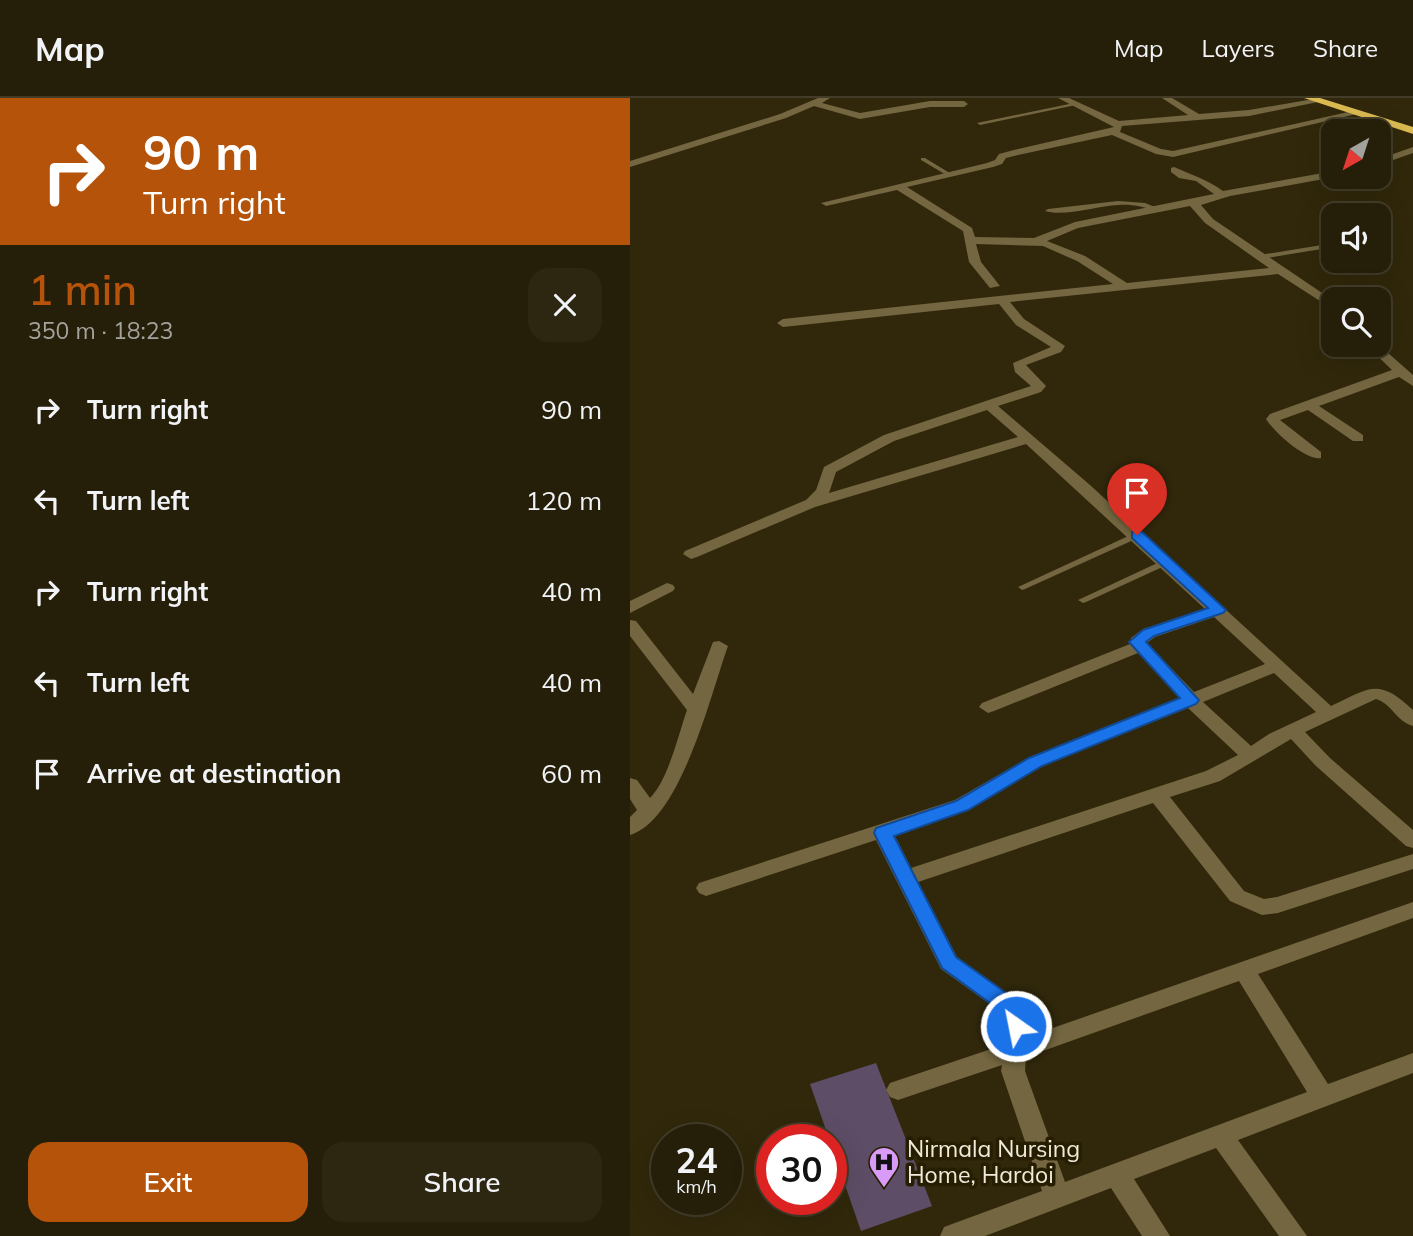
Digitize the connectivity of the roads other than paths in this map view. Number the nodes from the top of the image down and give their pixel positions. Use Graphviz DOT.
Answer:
graph roads {
  1 [pos="826,98"];
  2 [pos="1062,98"];
  3 [pos="1166,98"];
  4 [pos="1316,99"];
  5 [pos="815,104"];
  6 [pos="964,104"];
  7 [pos="1074,104"];
  8 [pos="1357,113"];
  9 [pos="1197,117"];
  10 [pos="980,123"];
  11 [pos="1114,128"];
  12 [pos="1413,131"];
  13 [pos="1413,150"];
  14 [pos="1391,158"];
  15 [pos="923,159"];
  16 [pos="630,164"];
  17 [pos="1174,170"];
  18 [pos="950,175"];
  19 [pos="1321,176"];
  20 [pos="900,187"];
  21 [pos="1221,195"];
  22 [pos="1198,201"];
  23 [pos="826,203"];
  24 [pos="1157,209"];
  25 [pos="1048,211"];
  26 [pos="972,240"];
  27 [pos="1034,242"];
  28 [pos="1321,247"];
  29 [pos="1260,257"];
  30 [pos="1280,270"];
  31 [pos="994,286"];
  32 [pos="1125,287"];
  33 [pos="1321,298"];
  34 [pos="1002,300"];
  35 [pos="783,323"];
  36 [pos="1384,357"];
  37 [pos="1400,372"];
  38 [pos="1413,382"];
  39 [pos="1308,404"];
  40 [pos="989,405"];
  41 [pos="1357,438"];
  42 [pos="1027,439"];
  43 [pos="1316,455"];
  44 [pos="811,503"];
  45 [pos="1137,535"];
  46 [pos="691,554"];
  47 [pos="1166,562"];
  48 [pos="667,587"];
  49 [pos="1022,587"];
  50 [pos="1083,600"];
  51 [pos="630,608"];
  52 [pos="1218,610"];
  53 [pos="630,625"];
  54 [pos="719,646"];
  55 [pos="1139,647"];
  56 [pos="1276,666"];
  57 [pos="1191,700"];
  58 [pos="988,707"];
  59 [pos="697,711"];
  60 [pos="1329,714"];
  61 [pos="1413,720"];
  62 [pos="1293,730"];
  63 [pos="1249,755"];
  64 [pos="630,785"];
  65 [pos="1157,794"];
  66 [pos="649,812"];
  67 [pos="630,828"];
  68 [pos="883,833"];
  69 [pos="1413,841"];
  70 [pos="1413,861"];
  71 [pos="906,878"];
  72 [pos="706,888"];
  73 [pos="1413,910"];
  74 [pos="1245,971"];
  75 [pos="1014,1053"];
  76 [pos="1413,1063"];
  77 [pos="898,1090"];
  78 [pos="1324,1097"];
  79 [pos="1221,1136"];
  80 [pos="1117,1175"];
  81 [pos="1057,1197"];
  82 [pos="953,1236"];
  83 [pos="1157,1236"];
  84 [pos="1294,1236"];
  1 -- 5 [label="street"];
  2 -- 7 [label="street"];
  3 -- 9 [label="street"];
  4 -- 8 [label="highway"];
  4 -- 9 [label="street"];
  5 -- 6 [label="street"];
  5 -- 16 [label="street"];
  7 -- 10 [label="lane"];
  7 -- 11 [label="street"];
  8 -- 11 [label="street"];
  8 -- 12 [label="highway"];
  9 -- 11 [label="street"];
  11 -- 18 [label="street"];
  13 -- 14 [label="street"];
  15 -- 18 [label="lane"];
  17 -- 21 [label="street"];
  18 -- 20 [label="street"];
  19 -- 21 [label="street"];
  20 -- 23 [label="street"];
  20 -- 26 [label="street"];
  21 -- 22 [label="street"];
  22 -- 24 [label="street"];
  22 -- 29 [label="street"];
  24 -- 25 [label="lane"];
  24 -- 27 [label="street"];
  26 -- 27 [label="street"];
  26 -- 31 [label="street"];
  27 -- 32 [label="street"];
  28 -- 29 [label="lane"];
  29 -- 30 [label="street"];
  30 -- 32 [label="street"];
  30 -- 33 [label="street"];
  32 -- 34 [label="street"];
  34 -- 35 [label="street"];
  34 -- 40 [label="street"];
  36 -- 37 [label="street"];
  37 -- 38 [label="street"];
  37 -- 39 [label="street"];
  39 -- 41 [label="street"];
  39 -- 43 [label="street"];
  40 -- 42 [label="street"];
  40 -- 44 [label="street"];
  42 -- 44 [label="street"];
  42 -- 45 [label="street"];
  44 -- 46 [label="street"];
  45 -- 47 [label="street"];
  45 -- 49 [label="lane"];
  47 -- 50 [label="lane"];
  47 -- 52 [label="street"];
  48 -- 51 [label="street"];
  52 -- 55 [label="street"];
  52 -- 56 [label="street"];
  53 -- 59 [label="street"];
  54 -- 59 [label="street"];
  55 -- 57 [label="street"];
  55 -- 58 [label="street"];
  56 -- 57 [label="street"];
  56 -- 60 [label="street"];
  57 -- 63 [label="street"];
  57 -- 68 [label="street"];
  59 -- 66 [label="street"];
  60 -- 61 [label="street"];
  60 -- 62 [label="street"];
  62 -- 63 [label="street"];
  62 -- 69 [label="street"];
  63 -- 65 [label="street"];
  64 -- 66 [label="street"];
  65 -- 70 [label="street"];
  65 -- 71 [label="street"];
  66 -- 67 [label="street"];
  68 -- 71 [label="street"];
  68 -- 72 [label="street"];
  71 -- 75 [label="street"];
  73 -- 74 [label="street"];
  74 -- 75 [label="street"];
  74 -- 78 [label="street"];
  75 -- 77 [label="street"];
  75 -- 81 [label="street"];
  76 -- 78 [label="street"];
  78 -- 79 [label="street"];
  79 -- 80 [label="street"];
  79 -- 84 [label="street"];
  80 -- 81 [label="street"];
  80 -- 83 [label="street"];
  81 -- 82 [label="street"];
}
